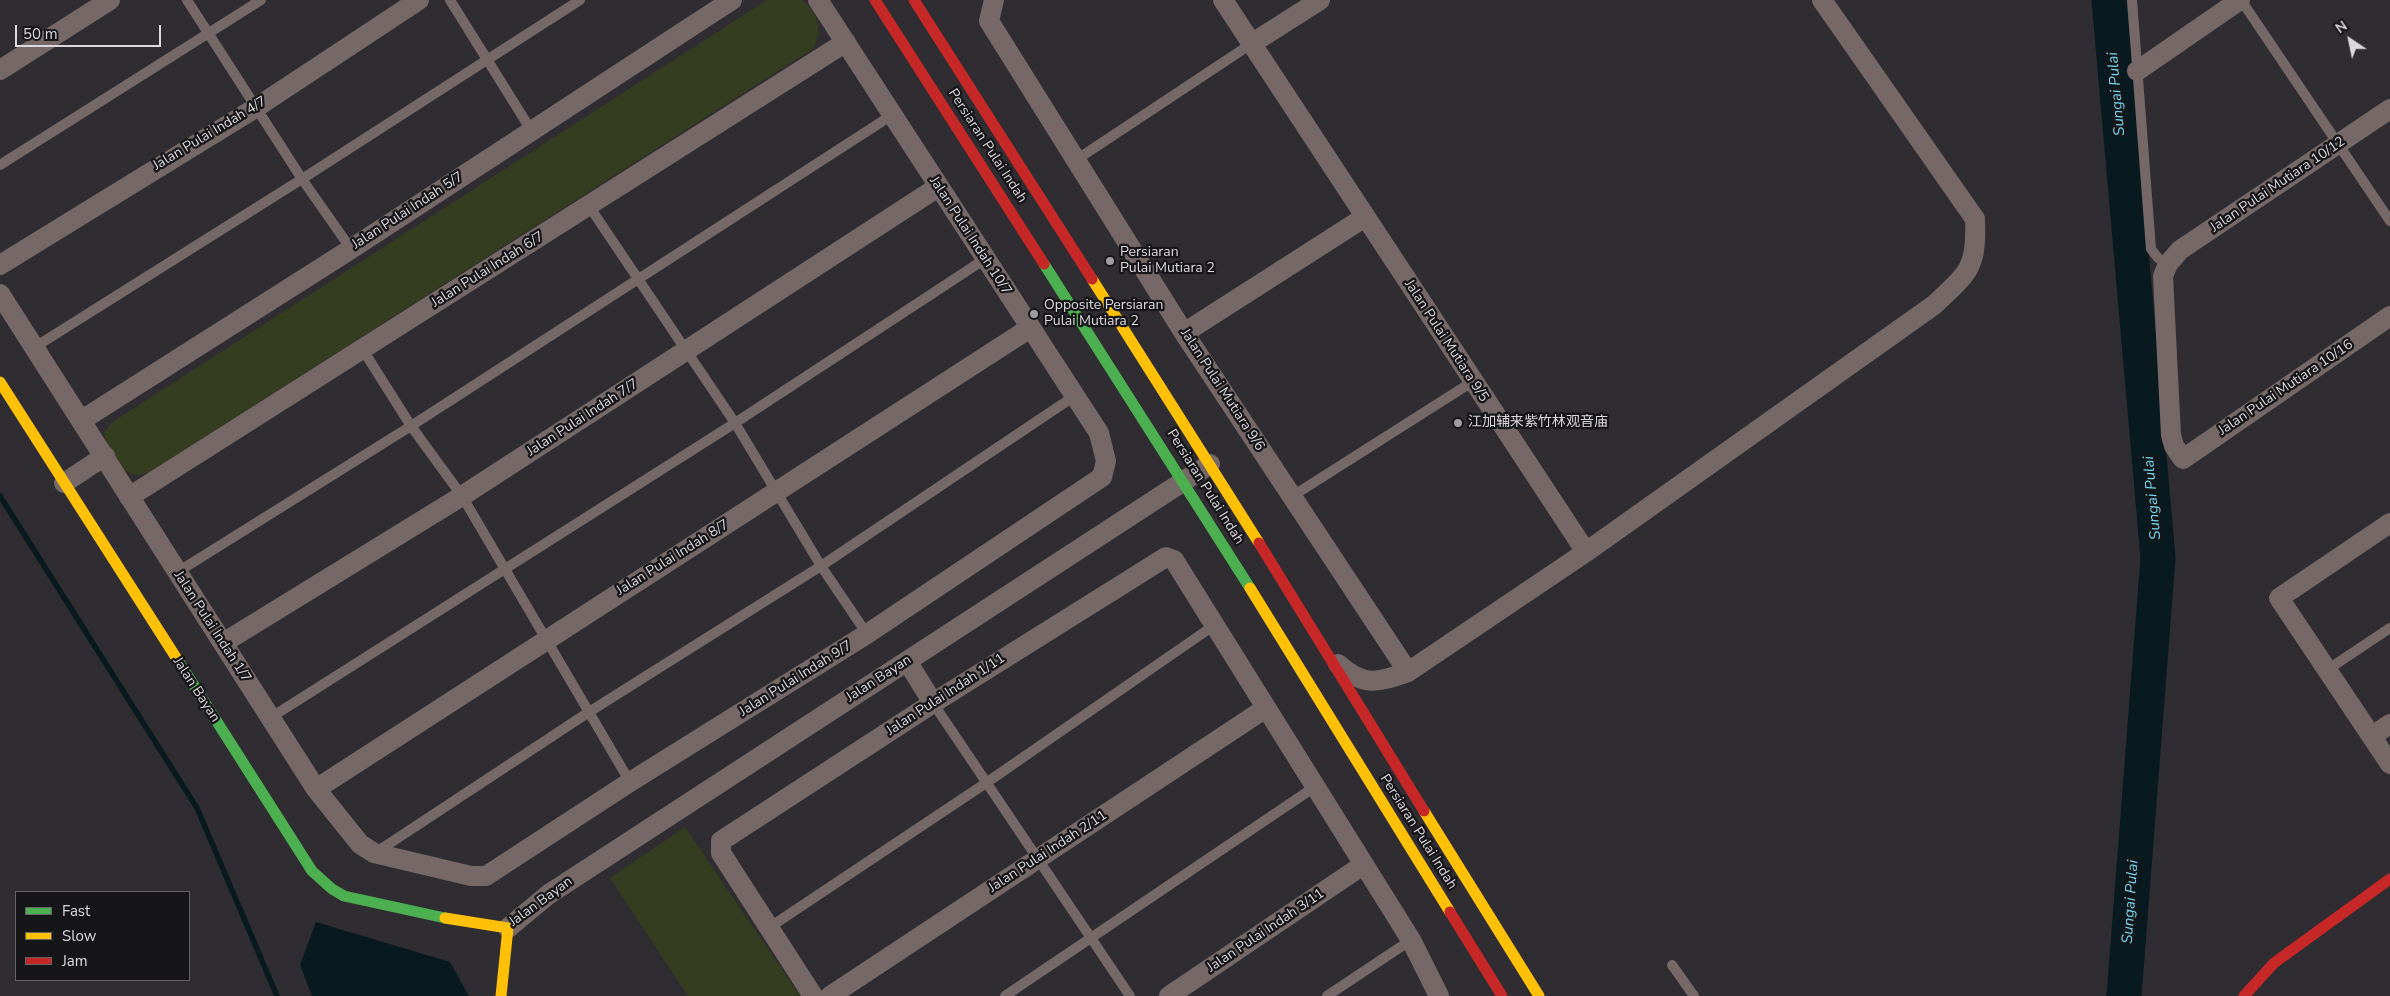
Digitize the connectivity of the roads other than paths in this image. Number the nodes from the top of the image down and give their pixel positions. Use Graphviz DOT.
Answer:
graph roads {
  1 [pos="110,0"];
  2 [pos="187,0"];
  3 [pos="261,0"];
  4 [pos="419,0"];
  5 [pos="450,0"];
  6 [pos="580,0"];
  7 [pos="732,0"];
  8 [pos="818,0"];
  9 [pos="875,0"];
  10 [pos="914,0"];
  11 [pos="923,0"];
  12 [pos="994,0"];
  13 [pos="1222,0"];
  14 [pos="1320,0"];
  15 [pos="1822,0"];
  16 [pos="2132,0"];
  17 [pos="2241,0"];
  18 [pos="926,18"];
  19 [pos="208,35"];
  20 [pos="846,42"];
  21 [pos="1251,44"];
  22 [pos="488,59"];
  23 [pos="0,70"];
  24 [pos="2137,71"];
  25 [pos="257,106"];
  26 [pos="2390,109"];
  27 [pos="892,114"];
  28 [pos="531,130"];
  29 [pos="2339,144"];
  30 [pos="1076,160"];
  31 [pos="0,164"];
  32 [pos="302,179"];
  33 [pos="938,187"];
  34 [pos="589,206"];
  35 [pos="1365,218"];
  36 [pos="2390,221"];
  37 [pos="351,249"];
  38 [pos="985,259"];
  39 [pos="2168,264"];
  40 [pos="0,265"];
  41 [pos="639,278"];
  42 [pos="0,294"];
  43 [pos="2390,316"];
  44 [pos="1030,328"];
  45 [pos="1184,333"];
  46 [pos="35,347"];
  47 [pos="363,350"];
  48 [pos="687,350"];
  49 [pos="0,382"];
  50 [pos="1472,382"];
  51 [pos="1076,396"];
  52 [pos="82,420"];
  53 [pos="735,423"];
  54 [pos="411,426"];
  55 [pos="105,456"];
  56 [pos="1210,464"];
  57 [pos="1102,477"];
  58 [pos="1185,482"];
  59 [pos="64,483"];
  60 [pos="777,492"];
  61 [pos="462,496"];
  62 [pos="129,497"];
  63 [pos="1291,497"];
  64 [pos="2390,523"];
  65 [pos="1586,552"];
  66 [pos="821,566"];
  67 [pos="505,570"];
  68 [pos="176,573"];
  69 [pos="1216,624"];
  70 [pos="2390,628"];
  71 [pos="868,634"];
  72 [pos="546,638"];
  73 [pos="223,643"];
  74 [pos="1329,656"];
  75 [pos="907,661"];
  76 [pos="2327,670"];
  77 [pos="1408,672"];
  78 [pos="933,703"];
  79 [pos="1266,708"];
  80 [pos="589,712"];
  81 [pos="270,718"];
  82 [pos="2390,724"];
  83 [pos="2372,736"];
  84 [pos="2390,764"];
  85 [pos="630,782"];
  86 [pos="986,783"];
  87 [pos="1316,786"];
  88 [pos="316,789"];
  89 [pos="374,853"];
  90 [pos="1038,859"];
  91 [pos="1363,866"];
  92 [pos="486,876"];
  93 [pos="2390,879"];
  94 [pos="770,927"];
  95 [pos="508,928"];
  96 [pos="1090,938"];
  97 [pos="1411,940"];
  98 [pos="1672,965"];
  99 [pos="501,996"];
  100 [pos="813,996"];
  101 [pos="830,996"];
  102 [pos="1005,996"];
  103 [pos="1130,996"];
  104 [pos="1170,996"];
  105 [pos="1327,996"];
  106 [pos="1439,996"];
  107 [pos="1502,996"];
  108 [pos="1539,996"];
  109 [pos="1694,996"];
  110 [pos="2244,996"];
  1 -- 23 [label="street"];
  2 -- 19 [label="lane"];
  3 -- 19 [label="lane"];
  4 -- 25 [label="street, Jalan Pulai Indah 4/7"];
  5 -- 22 [label="lane"];
  6 -- 22 [label="lane"];
  7 -- 28 [label="street, Jalan Pulai Indah 5/7"];
  8 -- 20 [label="street, Jalan Pulai Indah 10/7"];
  9 -- 58 [label="main road, Persiaran Pulai Indah"];
  10 -- 18 [label="main road, Persiaran Pulai Indah"];
  11 -- 18 [label="main road"];
  12 -- 30 [label="street, Jalan Pulai Mutiara 9/6"];
  13 -- 21 [label="street, Jalan Pulai Mutiara 9/5"];
  14 -- 21 [label="street"];
  15 -- 65 [label="street"];
  16 -- 24 [label="lane"];
  17 -- 24 [label="street"];
  17 -- 29 [label="lane"];
  18 -- 56 [label="main road, Persiaran Pulai Indah"];
  19 -- 25 [label="lane"];
  19 -- 31 [label="lane"];
  20 -- 27 [label="street, Jalan Pulai Indah 10/7"];
  20 -- 34 [label="street, Jalan Pulai Indah 6/7"];
  21 -- 30 [label="lane"];
  21 -- 35 [label="street, Jalan Pulai Mutiara 9/5"];
  22 -- 28 [label="lane"];
  22 -- 32 [label="lane"];
  24 -- 39 [label="lane"];
  25 -- 32 [label="lane"];
  25 -- 40 [label="street, Jalan Pulai Indah 4/7"];
  26 -- 29 [label="street, Jalan Pulai Mutiara 10/12"];
  27 -- 33 [label="street, Jalan Pulai Indah 10/7"];
  27 -- 41 [label="lane"];
  28 -- 37 [label="street, Jalan Pulai Indah 5/7"];
  29 -- 36 [label="lane"];
  29 -- 39 [label="street, Jalan Pulai Mutiara 10/12"];
  30 -- 45 [label="street, Jalan Pulai Mutiara 9/6"];
  32 -- 37 [label="lane"];
  32 -- 46 [label="lane"];
  33 -- 38 [label="street, Jalan Pulai Indah 10/7"];
  33 -- 48 [label="street, Jalan Pulai Indah 7/7"];
  34 -- 41 [label="lane"];
  34 -- 47 [label="street, Jalan Pulai Indah 6/7"];
  35 -- 45 [label="street"];
  35 -- 50 [label="street, Jalan Pulai Mutiara 9/5"];
  37 -- 52 [label="street, Jalan Pulai Indah 5/7"];
  38 -- 44 [label="street, Jalan Pulai Indah 10/7"];
  38 -- 53 [label="lane"];
  39 -- 43 [label="street, Jalan Pulai Mutiara 10/16"];
  41 -- 48 [label="lane"];
  41 -- 54 [label="lane"];
  42 -- 46 [label="street, Jalan Pulai Indah 1/7"];
  44 -- 51 [label="street, Jalan Pulai Indah 10/7"];
  44 -- 60 [label="street, Jalan Pulai Indah 8/7"];
  45 -- 63 [label="street, Jalan Pulai Mutiara 9/6"];
  46 -- 52 [label="street, Jalan Pulai Indah 1/7"];
  47 -- 54 [label="lane"];
  47 -- 62 [label="street, Jalan Pulai Indah 6/7"];
  48 -- 53 [label="lane"];
  48 -- 61 [label="street, Jalan Pulai Indah 7/7"];
  49 -- 59 [label="main road, Jalan Bayan"];
  50 -- 63 [label="lane"];
  50 -- 65 [label="street, Jalan Pulai Mutiara 9/5"];
  51 -- 57 [label="street, Jalan Pulai Indah 10/7"];
  51 -- 66 [label="lane"];
  52 -- 55 [label="street, Jalan Pulai Indah 1/7"];
  53 -- 60 [label="lane"];
  53 -- 67 [label="lane"];
  54 -- 61 [label="lane"];
  54 -- 68 [label="lane"];
  55 -- 59 [label="street"];
  55 -- 62 [label="street, Jalan Pulai Indah 1/7"];
  56 -- 58 [label="street, Jalan Bayan"];
  56 -- 74 [label="main road, Persiaran Pulai Indah"];
  57 -- 71 [label="street, Jalan Pulai Indah 9/7"];
  58 -- 75 [label="street, Jalan Bayan"];
  58 -- 107 [label="main road, Persiaran Pulai Indah"];
  59 -- 95 [label="main road, Jalan Bayan"];
  60 -- 66 [label="lane"];
  60 -- 72 [label="street, Jalan Pulai Indah 8/7"];
  61 -- 67 [label="lane"];
  61 -- 73 [label="street, Jalan Pulai Indah 7/7"];
  62 -- 68 [label="street, Jalan Pulai Indah 1/7"];
  63 -- 77 [label="street, Jalan Pulai Mutiara 9/6"];
  64 -- 76 [label="street"];
  65 -- 77 [label="street"];
  66 -- 71 [label="lane"];
  66 -- 80 [label="lane"];
  67 -- 72 [label="lane"];
  67 -- 81 [label="lane"];
  68 -- 73 [label="street, Jalan Pulai Indah 1/7"];
  69 -- 78 [label="street, Jalan Pulai Indah 1/11"];
  69 -- 79 [label="street"];
  69 -- 86 [label="lane"];
  70 -- 76 [label="lane"];
  71 -- 85 [label="street, Jalan Pulai Indah 9/7"];
  72 -- 80 [label="lane"];
  72 -- 88 [label="street, Jalan Pulai Indah 8/7"];
  73 -- 81 [label="street, Jalan Pulai Indah 1/7"];
  74 -- 77 [label="street"];
  74 -- 108 [label="main road, Persiaran Pulai Indah"];
  75 -- 78 [label="street"];
  75 -- 95 [label="street, Jalan Bayan"];
  76 -- 83 [label="street"];
  78 -- 86 [label="lane"];
  78 -- 94 [label="street, Jalan Pulai Indah 1/11"];
  79 -- 87 [label="street"];
  79 -- 90 [label="street, Jalan Pulai Indah 2/11"];
  80 -- 85 [label="lane"];
  80 -- 89 [label="lane"];
  81 -- 88 [label="street, Jalan Pulai Indah 1/7"];
  82 -- 83 [label="street"];
  83 -- 84 [label="street"];
  85 -- 92 [label="street, Jalan Pulai Indah 9/7"];
  86 -- 90 [label="lane"];
  86 -- 94 [label="lane"];
  87 -- 91 [label="street"];
  87 -- 96 [label="lane"];
  88 -- 89 [label="street, Jalan Pulai Indah 1/7"];
  89 -- 92 [label="street, Jalan Pulai Indah 1/7"];
  90 -- 96 [label="lane"];
  90 -- 101 [label="street, Jalan Pulai Indah 2/11"];
  91 -- 97 [label="street"];
  91 -- 104 [label="street, Jalan Pulai Indah 3/11"];
  93 -- 110 [label="main road"];
  94 -- 100 [label="street"];
  95 -- 99 [label="main road"];
  96 -- 102 [label="lane"];
  96 -- 103 [label="lane"];
  97 -- 105 [label="lane"];
  97 -- 106 [label="street"];
  98 -- 109 [label="lane"];
}
